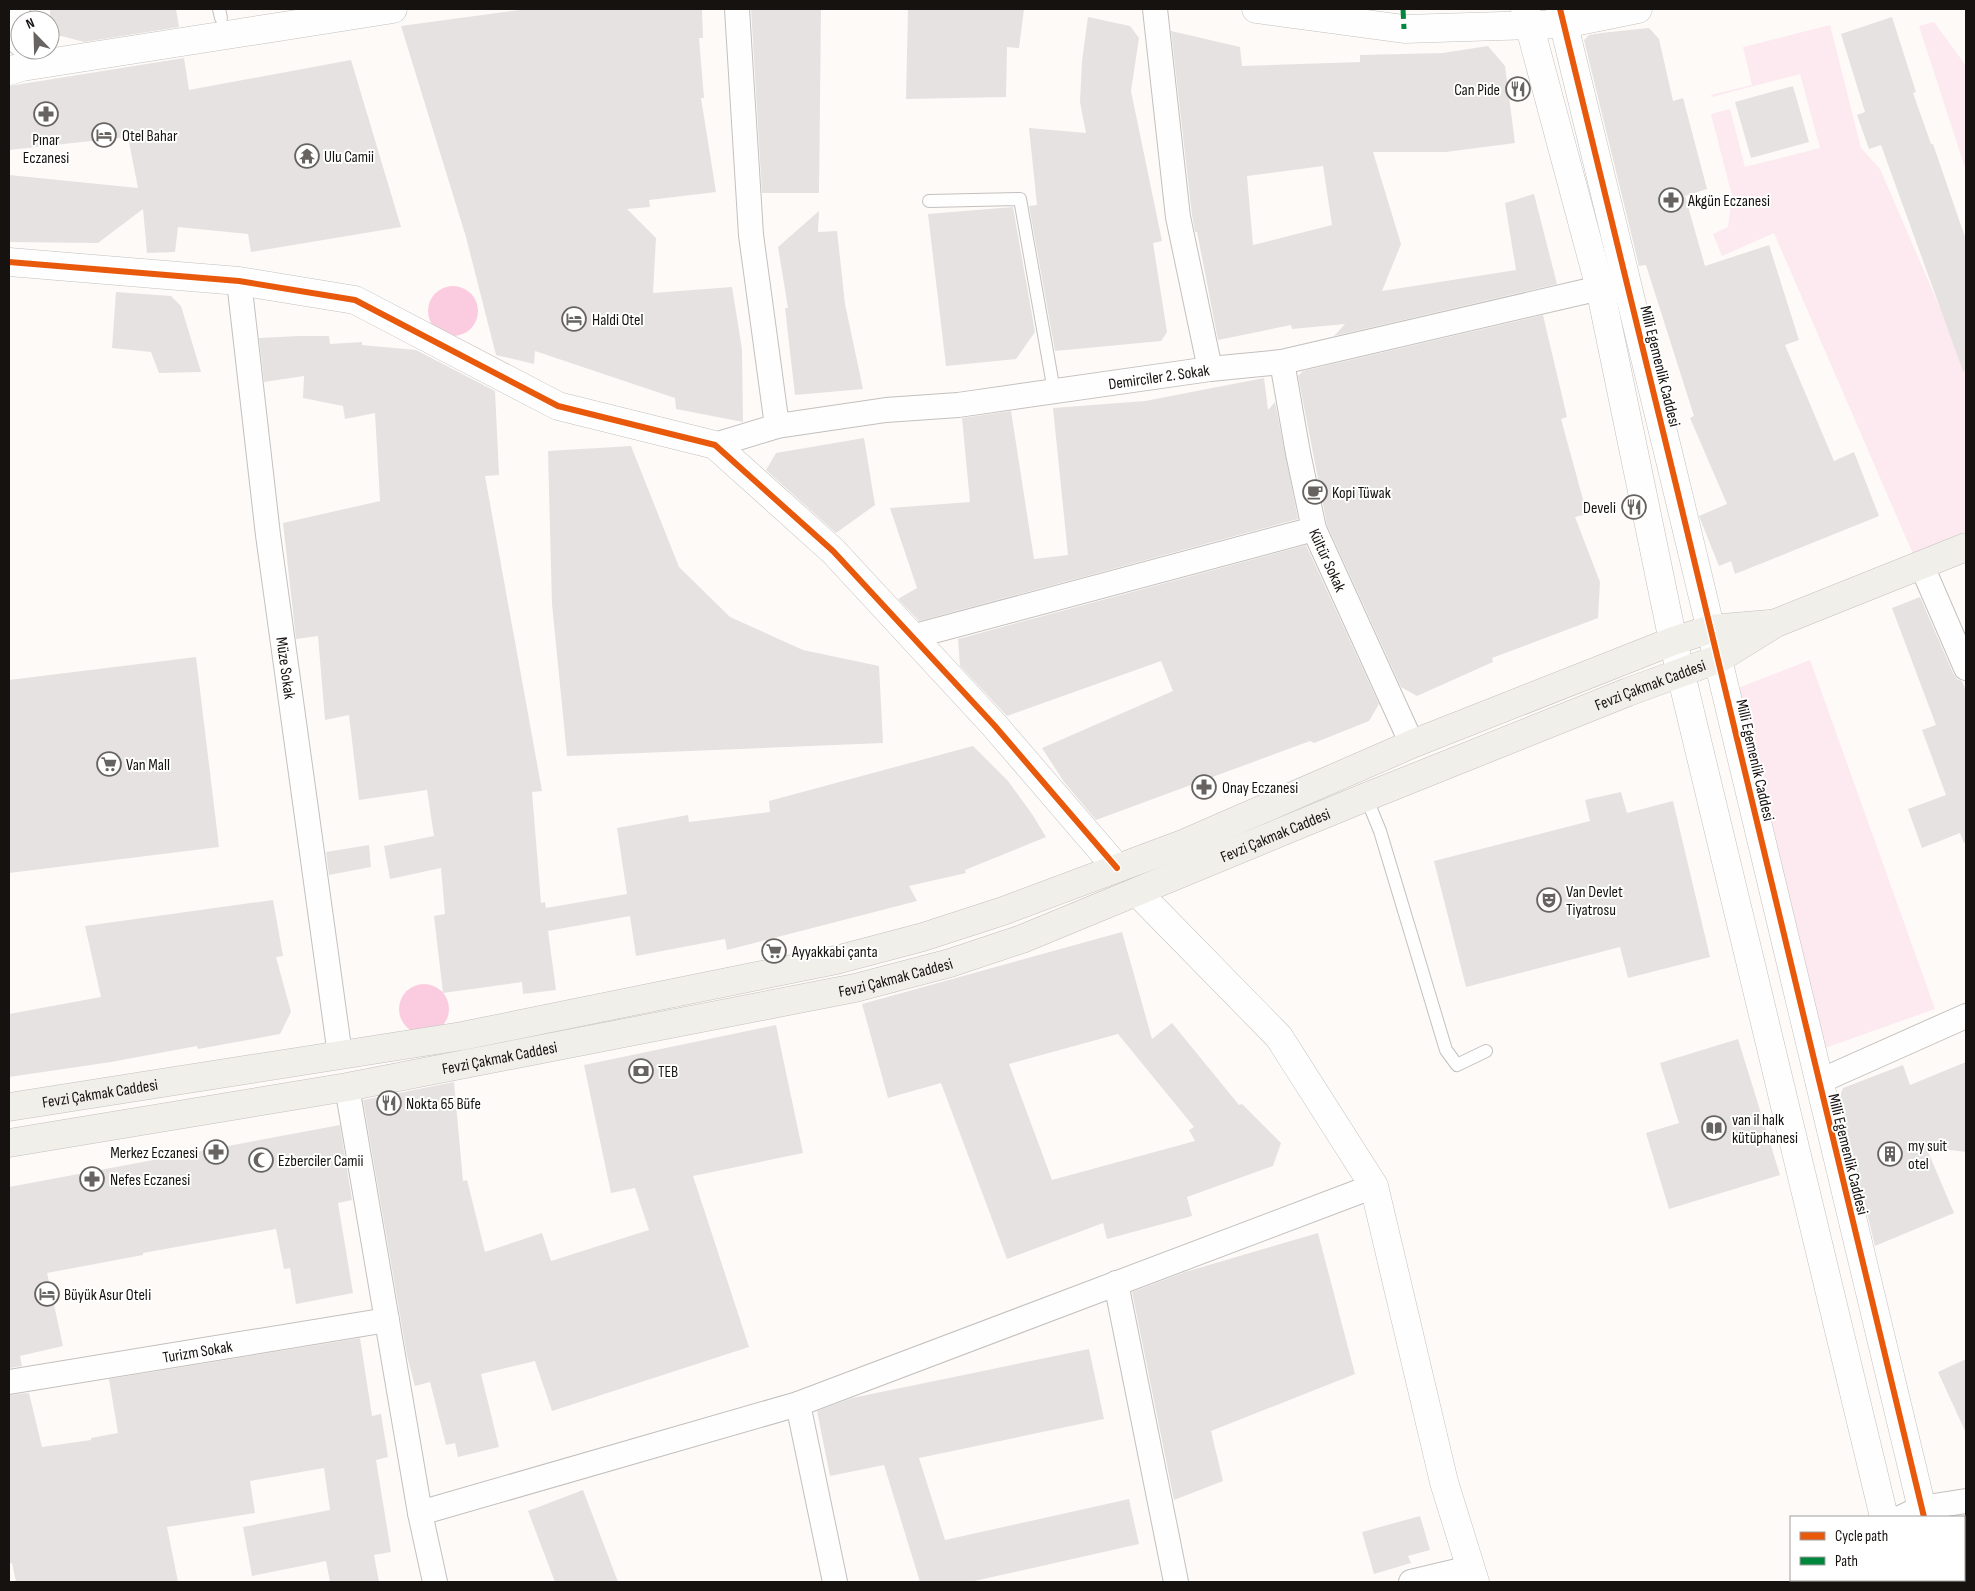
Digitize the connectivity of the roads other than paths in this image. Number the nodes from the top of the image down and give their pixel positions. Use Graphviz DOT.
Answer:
graph roads {
  1 [pos="272,9"];
  2 [pos="393,9"];
  3 [pos="737,9"];
  4 [pos="1155,9"];
  5 [pos="1256,9"];
  6 [pos="1638,9"];
  7 [pos="220,14"];
  8 [pos="1562,16"];
  9 [pos="1527,17"];
  10 [pos="60,35"];
  11 [pos="60,44"];
  12 [pos="929,201"];
  13 [pos="9,262"];
  14 [pos="240,281"];
  15 [pos="1600,288"];
  16 [pos="1282,362"];
  17 [pos="1210,369"];
  18 [pos="1054,391"];
  19 [pos="777,426"];
  20 [pos="715,445"];
  21 [pos="1314,529"];
  22 [pos="1966,547"];
  23 [pos="1921,564"];
  24 [pos="1776,623"];
  25 [pos="1711,629"];
  26 [pos="911,637"];
  27 [pos="1673,641"];
  28 [pos="1718,659"];
  29 [pos="1966,668"];
  30 [pos="1681,673"];
  31 [pos="1412,744"];
  32 [pos="1366,797"];
  33 [pos="1117,868"];
  34 [pos="1137,892"];
  35 [pos="1966,1016"];
  36 [pos="1486,1051"];
  37 [pos="340,1055"];
  38 [pos="1818,1082"];
  39 [pos="347,1087"];
  40 [pos="9,1107"];
  41 [pos="9,1143"];
  42 [pos="1374,1186"];
  43 [pos="1116,1283"];
  44 [pos="387,1320"];
  45 [pos="9,1382"];
  46 [pos="798,1404"];
  47 [pos="1966,1503"];
  48 [pos="420,1513"];
  49 [pos="1916,1514"];
  50 [pos="1884,1516"];
  51 [pos="1957,1516"];
  52 [pos="1472,1575"];
  53 [pos="435,1582"];
  54 [pos="834,1582"];
  55 [pos="1176,1582"];
  56 [pos="1411,1582"];
  1 -- 7 [label="street"];
  2 -- 10 [label="street"];
  3 -- 19 [label="street"];
  4 -- 17 [label="street"];
  5 -- 9 [label="street"];
  6 -- 8 [label="street"];
  7 -- 11 [label="street"];
  8 -- 9 [label="street"];
  8 -- 25 [label="street, Milli Egemenlik Caddesi"];
  9 -- 15 [label="street"];
  12 -- 18 [label="lane"];
  13 -- 14 [label="street"];
  14 -- 20 [label="street"];
  14 -- 37 [label="street, Müze Sokak"];
  15 -- 16 [label="street, Demirciler 2. Sokak"];
  15 -- 27 [label="street"];
  16 -- 17 [label="street, Demirciler 2. Sokak"];
  16 -- 21 [label="street, Kültür Sokak"];
  17 -- 18 [label="street, Demirciler 2. Sokak"];
  18 -- 19 [label="street, Demirciler 2. Sokak"];
  19 -- 20 [label="street, Demirciler 2. Sokak"];
  20 -- 26 [label="street"];
  21 -- 26 [label="street"];
  21 -- 31 [label="street, Kültür Sokak"];
  22 -- 23 [label="main road"];
  23 -- 24 [label="main road"];
  23 -- 29 [label="street"];
  24 -- 25 [label="main road, Fevzi Çakmak Caddesi"];
  24 -- 28 [label="main road, Fevzi Çakmak Caddesi"];
  25 -- 27 [label="main road, Fevzi Çakmak Caddesi"];
  25 -- 28 [label="street, Milli Egemenlik Caddesi"];
  26 -- 33 [label="street"];
  27 -- 30 [label="street"];
  27 -- 31 [label="main road, Fevzi Çakmak Caddesi"];
  28 -- 30 [label="main road, Fevzi Çakmak Caddesi"];
  28 -- 38 [label="street, Milli Egemenlik Caddesi"];
  30 -- 32 [label="main road, Fevzi Çakmak Caddesi"];
  30 -- 50 [label="street"];
  31 -- 33 [label="main road, Fevzi Çakmak Caddesi"];
  32 -- 34 [label="main road, Fevzi Çakmak Caddesi"];
  32 -- 36 [label="lane"];
  33 -- 37 [label="main road, Fevzi Çakmak Caddesi"];
  34 -- 39 [label="main road, Fevzi Çakmak Caddesi"];
  34 -- 42 [label="street"];
  35 -- 38 [label="street"];
  37 -- 40 [label="main road, Fevzi Çakmak Caddesi"];
  38 -- 49 [label="street, Milli Egemenlik Caddesi"];
  39 -- 41 [label="main road, Fevzi Çakmak Caddesi"];
  39 -- 44 [label="street"];
  42 -- 43 [label="street"];
  42 -- 52 [label="street"];
  43 -- 46 [label="street"];
  43 -- 55 [label="street"];
  44 -- 45 [label="street, Turizm Sokak"];
  44 -- 48 [label="street"];
  46 -- 48 [label="street"];
  46 -- 54 [label="street"];
  47 -- 49 [label="street"];
  47 -- 51 [label="street"];
  48 -- 53 [label="street"];
  52 -- 56 [label="street"];
}
